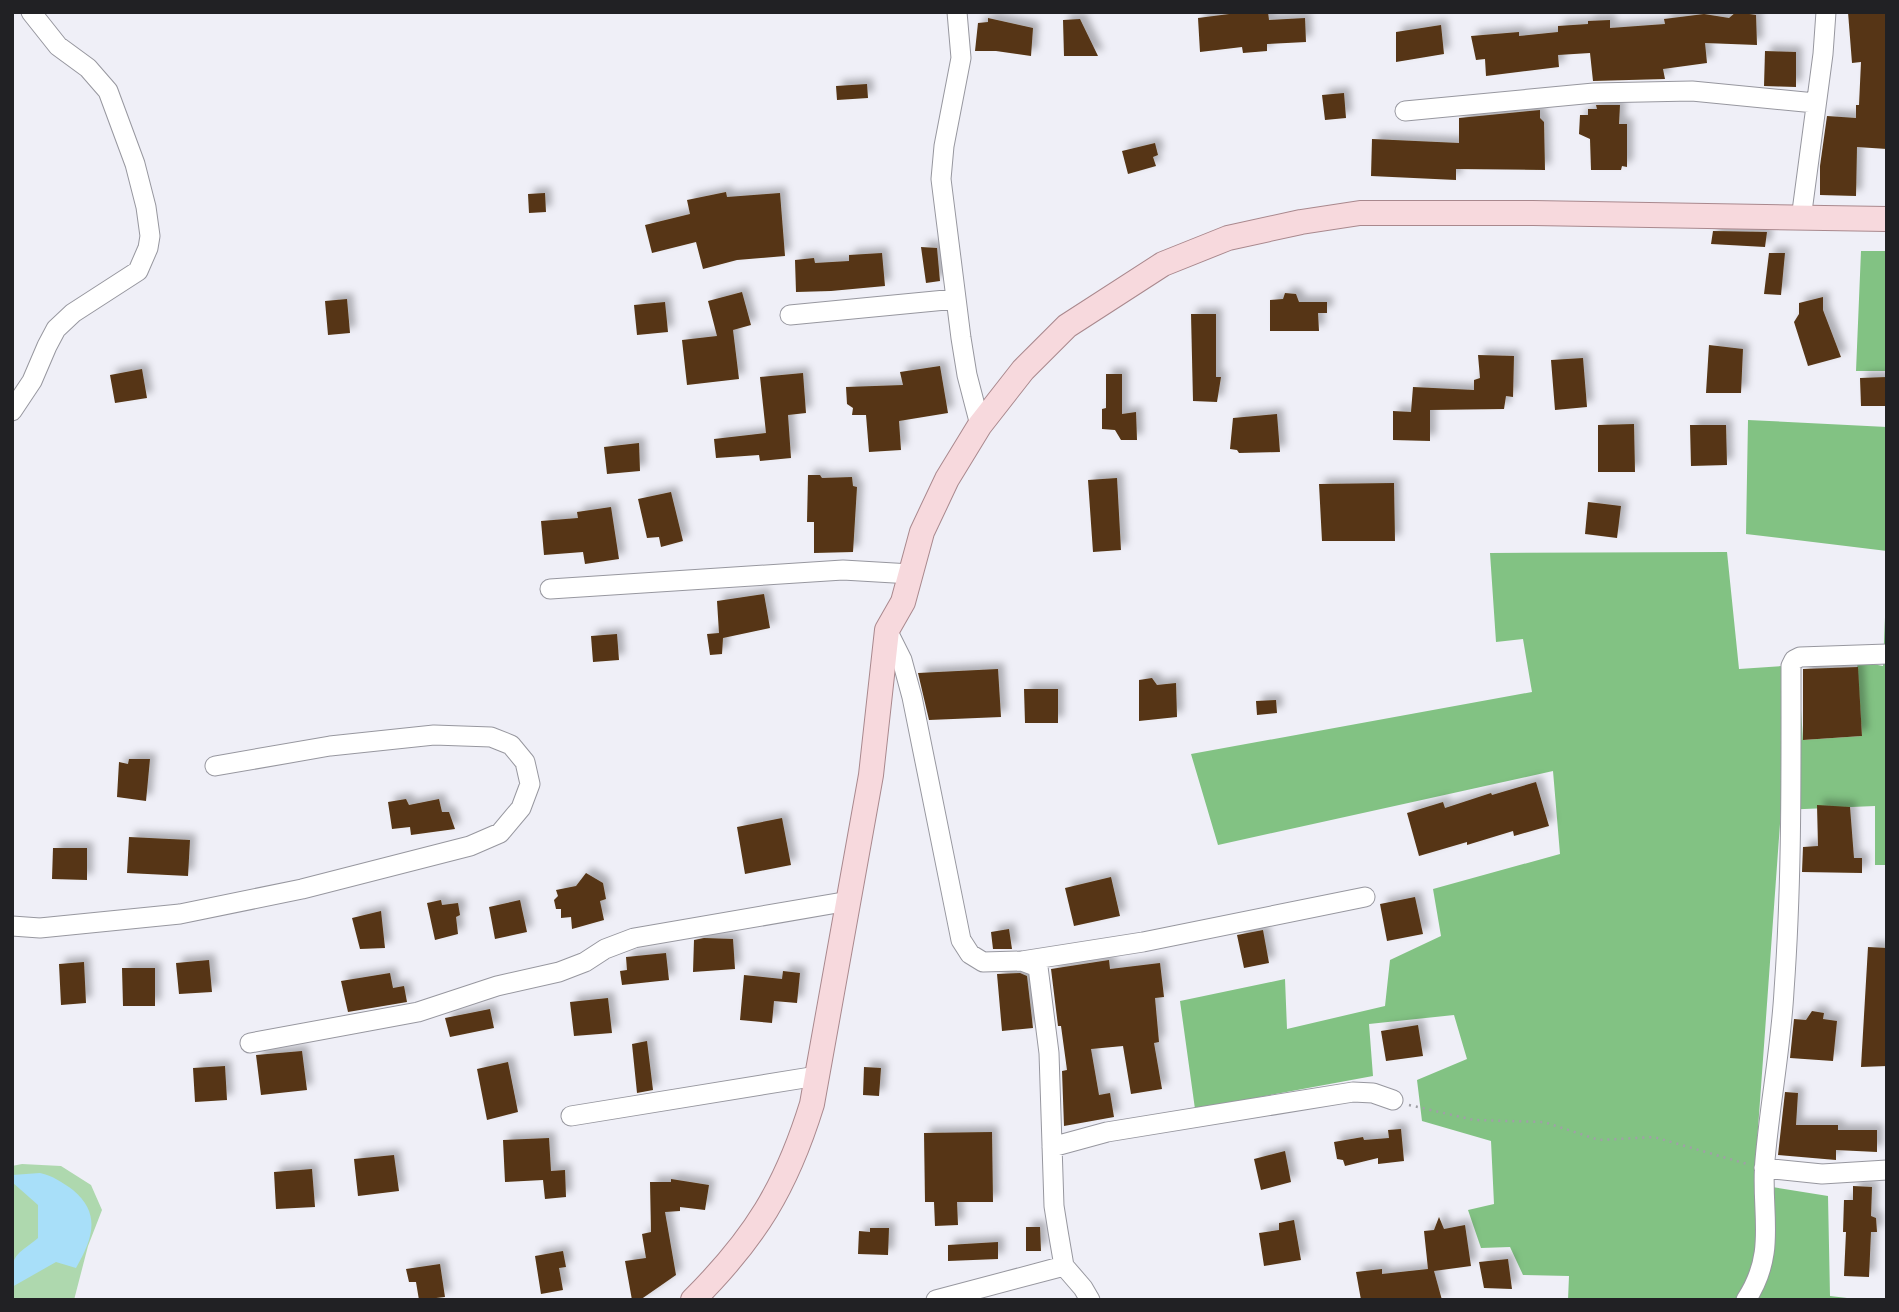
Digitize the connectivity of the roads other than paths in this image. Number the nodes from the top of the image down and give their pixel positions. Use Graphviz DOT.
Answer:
graph roads {
  1 [pos="31,12"];
  2 [pos="957,12"];
  3 [pos="1826,12"];
  4 [pos="1815,103"];
  5 [pos="1405,111"];
  6 [pos="1801,219"];
  7 [pos="1887,219"];
  8 [pos="956,299"];
  9 [pos="790,315"];
  10 [pos="12,411"];
  11 [pos="980,425"];
  12 [pos="911,574"];
  13 [pos="550,589"];
  14 [pos="887,631"];
  15 [pos="1887,653"];
  16 [pos="215,766"];
  17 [pos="1366,897"];
  18 [pos="849,901"];
  19 [pos="12,926"];
  20 [pos="1022,961"];
  21 [pos="250,1043"];
  22 [pos="817,1076"];
  23 [pos="1393,1100"];
  24 [pos="570,1116"];
  25 [pos="1052,1146"];
  26 [pos="1764,1168"];
  27 [pos="1887,1170"];
  28 [pos="1064,1266"];
  29 [pos="693,1300"];
  30 [pos="936,1300"];
  31 [pos="1090,1300"];
  32 [pos="1746,1300"];
  1 -- 10 [label="street"];
  2 -- 8 [label="street"];
  3 -- 4 [label="street"];
  4 -- 5 [label="street"];
  4 -- 6 [label="street"];
  6 -- 7 [label="main road"];
  6 -- 11 [label="main road"];
  8 -- 9 [label="street"];
  8 -- 11 [label="street"];
  11 -- 12 [label="main road"];
  12 -- 13 [label="street"];
  12 -- 14 [label="main road"];
  14 -- 18 [label="main road"];
  14 -- 20 [label="street"];
  15 -- 26 [label="street"];
  16 -- 19 [label="street"];
  17 -- 20 [label="street"];
  18 -- 21 [label="street"];
  18 -- 22 [label="main road"];
  20 -- 25 [label="street"];
  22 -- 24 [label="street"];
  22 -- 29 [label="main road"];
  23 -- 25 [label="street"];
  25 -- 28 [label="street"];
  26 -- 27 [label="street"];
  26 -- 32 [label="street"];
  28 -- 30 [label="street"];
  28 -- 31 [label="street"];
}
